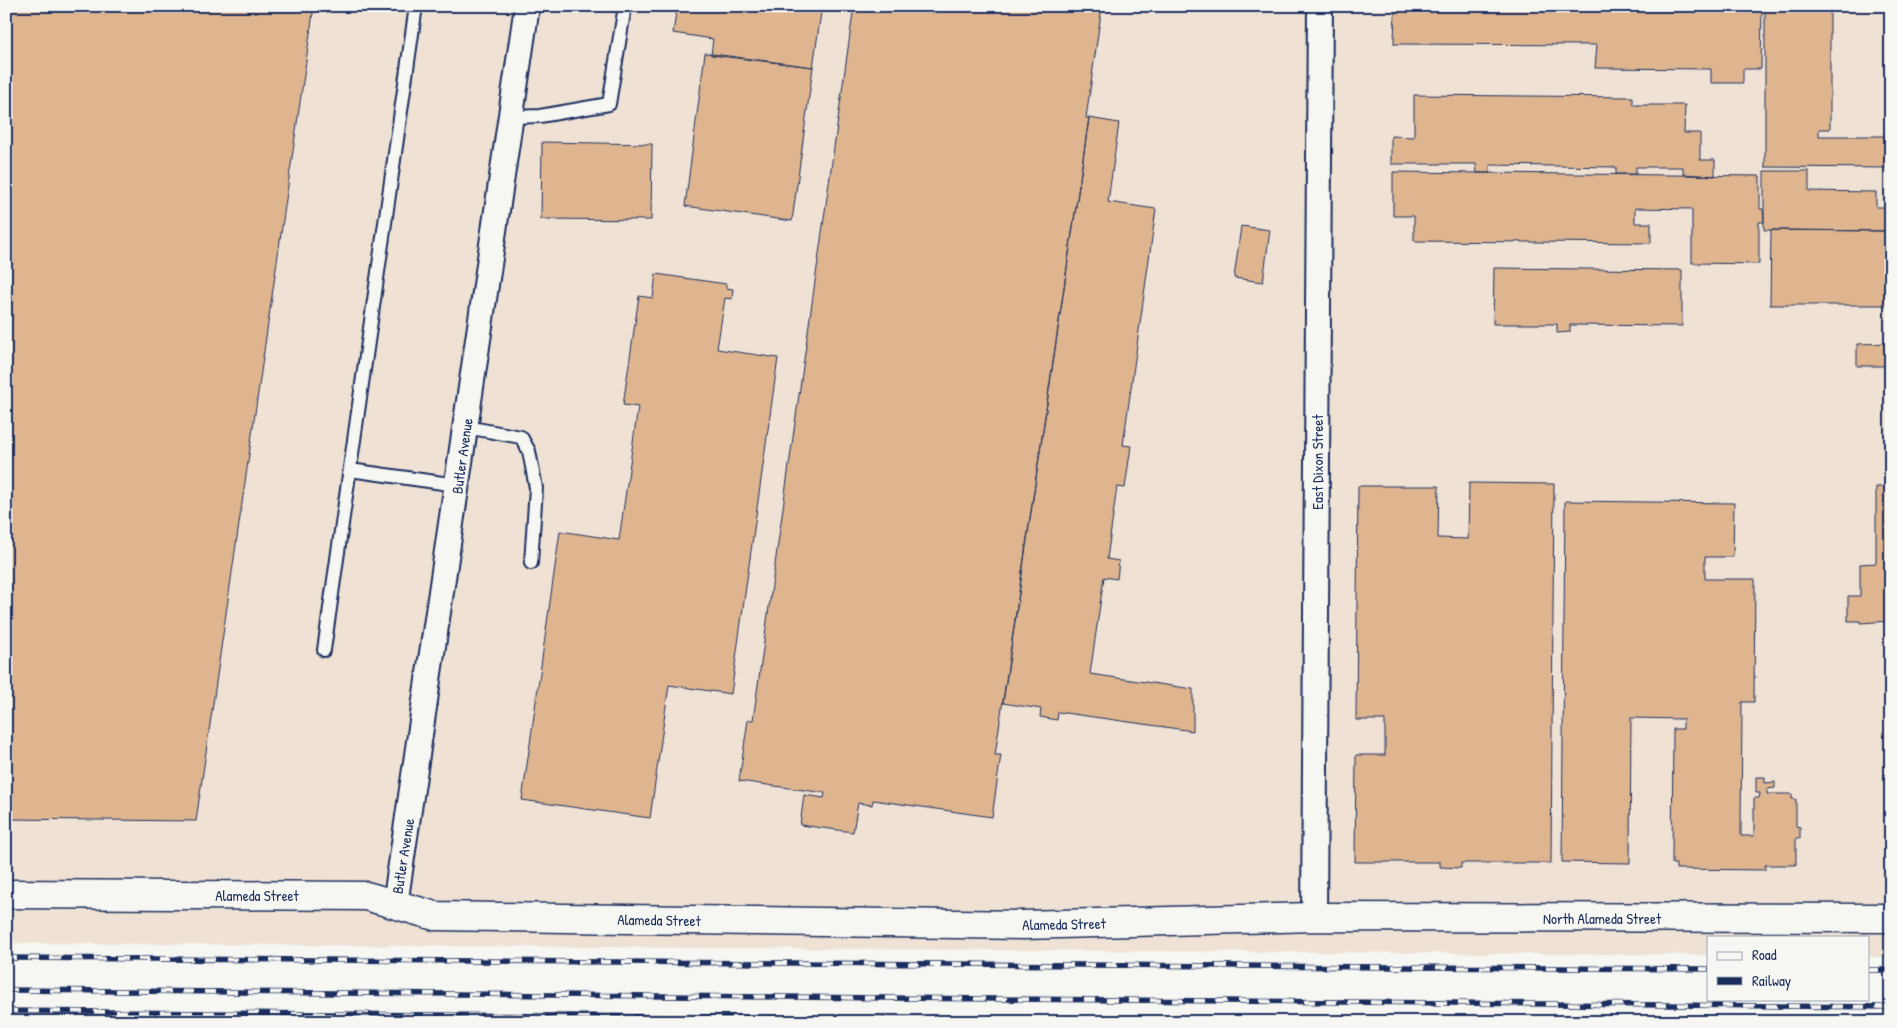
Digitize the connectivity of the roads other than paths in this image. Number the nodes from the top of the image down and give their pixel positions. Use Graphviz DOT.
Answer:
graph roads {
  1 [pos="416,6"];
  2 [pos="527,6"];
  3 [pos="625,6"];
  4 [pos="1320,6"];
  5 [pos="511,117"];
  6 [pos="466,427"];
  7 [pos="350,470"];
  8 [pos="457,485"];
  9 [pos="531,563"];
  10 [pos="324,650"];
  11 [pos="6,894"];
  12 [pos="395,905"];
  13 [pos="1314,917"];
  14 [pos="1891,918"];
  1 -- 7 [label="lane"];
  2 -- 5 [label="street, Butler Avenue"];
  3 -- 5 [label="lane"];
  4 -- 13 [label="street, East Dixon Street"];
  5 -- 6 [label="street, Butler Avenue"];
  6 -- 8 [label="street, Butler Avenue"];
  6 -- 9 [label="lane"];
  7 -- 8 [label="lane"];
  7 -- 10 [label="lane"];
  8 -- 12 [label="street, Butler Avenue"];
  11 -- 12 [label="street, Alameda Street"];
  12 -- 13 [label="street, Alameda Street"];
  13 -- 14 [label="street, North Alameda Street"];
}
